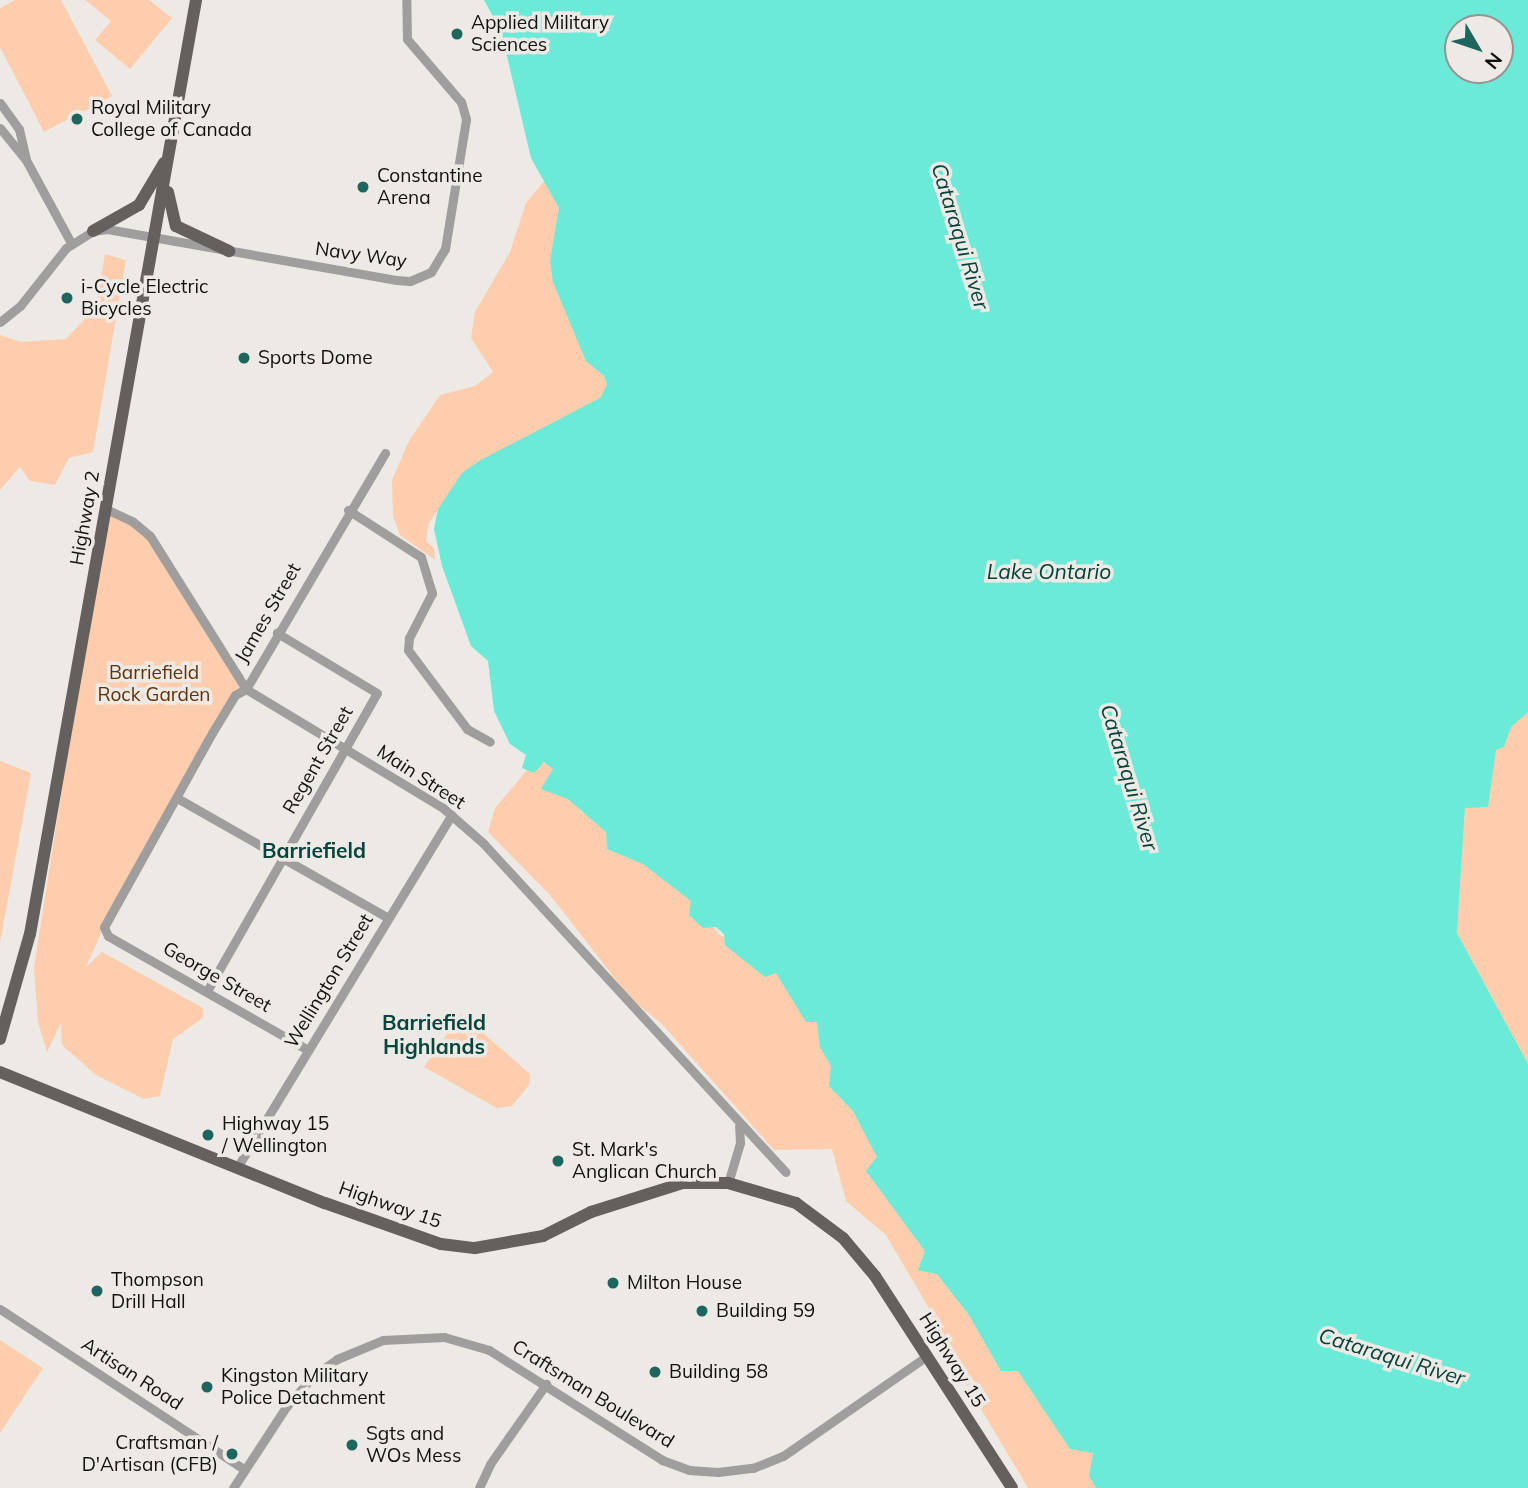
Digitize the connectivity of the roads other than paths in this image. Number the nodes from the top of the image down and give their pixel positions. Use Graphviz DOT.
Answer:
graph roads {
  1 [pos="195,0"];
  2 [pos="406,0"];
  3 [pos="0,103"];
  4 [pos="0,128"];
  5 [pos="168,156"];
  6 [pos="26,160"];
  7 [pos="166,171"];
  8 [pos="93,231"];
  9 [pos="154,238"];
  10 [pos="71,243"];
  11 [pos="229,251"];
  12 [pos="0,322"];
  13 [pos="385,453"];
  14 [pos="106,509"];
  15 [pos="348,510"];
  16 [pos="277,633"];
  17 [pos="246,689"];
  18 [pos="490,742"];
  19 [pos="345,749"];
  20 [pos="177,798"];
  21 [pos="451,815"];
  22 [pos="282,858"];
  23 [pos="388,918"];
  24 [pos="108,936"];
  25 [pos="207,991"];
  26 [pos="0,1039"];
  27 [pos="308,1049"];
  28 [pos="0,1072"];
  29 [pos="739,1126"];
  30 [pos="238,1166"];
  31 [pos="786,1172"];
  32 [pos="728,1183"];
  33 [pos="0,1309"];
  34 [pos="927,1356"];
  35 [pos="547,1384"];
  36 [pos="245,1469"];
  37 [pos="1010,1487"];
  38 [pos="233,1488"];
  39 [pos="480,1488"];
  1 -- 5 [label="main road, Highway 2"];
  2 -- 11 [label="street, Navy Way"];
  3 -- 6 [label="street"];
  4 -- 6 [label="street"];
  5 -- 7 [label="main road, Highway 2"];
  5 -- 8 [label="main road"];
  6 -- 10 [label="street"];
  7 -- 9 [label="main road, Highway 2"];
  7 -- 11 [label="main road"];
  8 -- 9 [label="street, Navy Way"];
  8 -- 10 [label="street"];
  9 -- 11 [label="street, Navy Way"];
  9 -- 14 [label="main road, Highway 2"];
  10 -- 12 [label="street"];
  13 -- 15 [label="street, James Street"];
  14 -- 17 [label="street, Main Street"];
  14 -- 26 [label="main road, Highway 2"];
  15 -- 16 [label="street, James Street"];
  15 -- 18 [label="street"];
  16 -- 17 [label="street, James Street"];
  16 -- 19 [label="street, Regent Street"];
  17 -- 19 [label="street, Main Street"];
  17 -- 20 [label="street, James Street"];
  19 -- 21 [label="street, Main Street"];
  19 -- 22 [label="street, Regent Street"];
  20 -- 22 [label="street"];
  20 -- 24 [label="street, James Street"];
  21 -- 23 [label="street, Wellington Street"];
  21 -- 29 [label="street, Main Street"];
  22 -- 23 [label="street"];
  22 -- 25 [label="street, Regent Street"];
  23 -- 27 [label="street, Wellington Street"];
  24 -- 25 [label="street, George Street"];
  25 -- 27 [label="street, George Street"];
  27 -- 30 [label="street, Wellington Street"];
  28 -- 30 [label="main road, Highway 15"];
  29 -- 31 [label="street, Main Street"];
  29 -- 32 [label="street"];
  30 -- 32 [label="main road, Highway 15"];
  32 -- 34 [label="main road, Highway 15"];
  33 -- 36 [label="street, Artisan Road"];
  34 -- 35 [label="street, Craftsman Boulevard"];
  34 -- 37 [label="main road, Highway 15"];
  35 -- 36 [label="street, Craftsman Boulevard"];
  35 -- 39 [label="street"];
  36 -- 38 [label="street, Craftsman Boulevard"];
}
